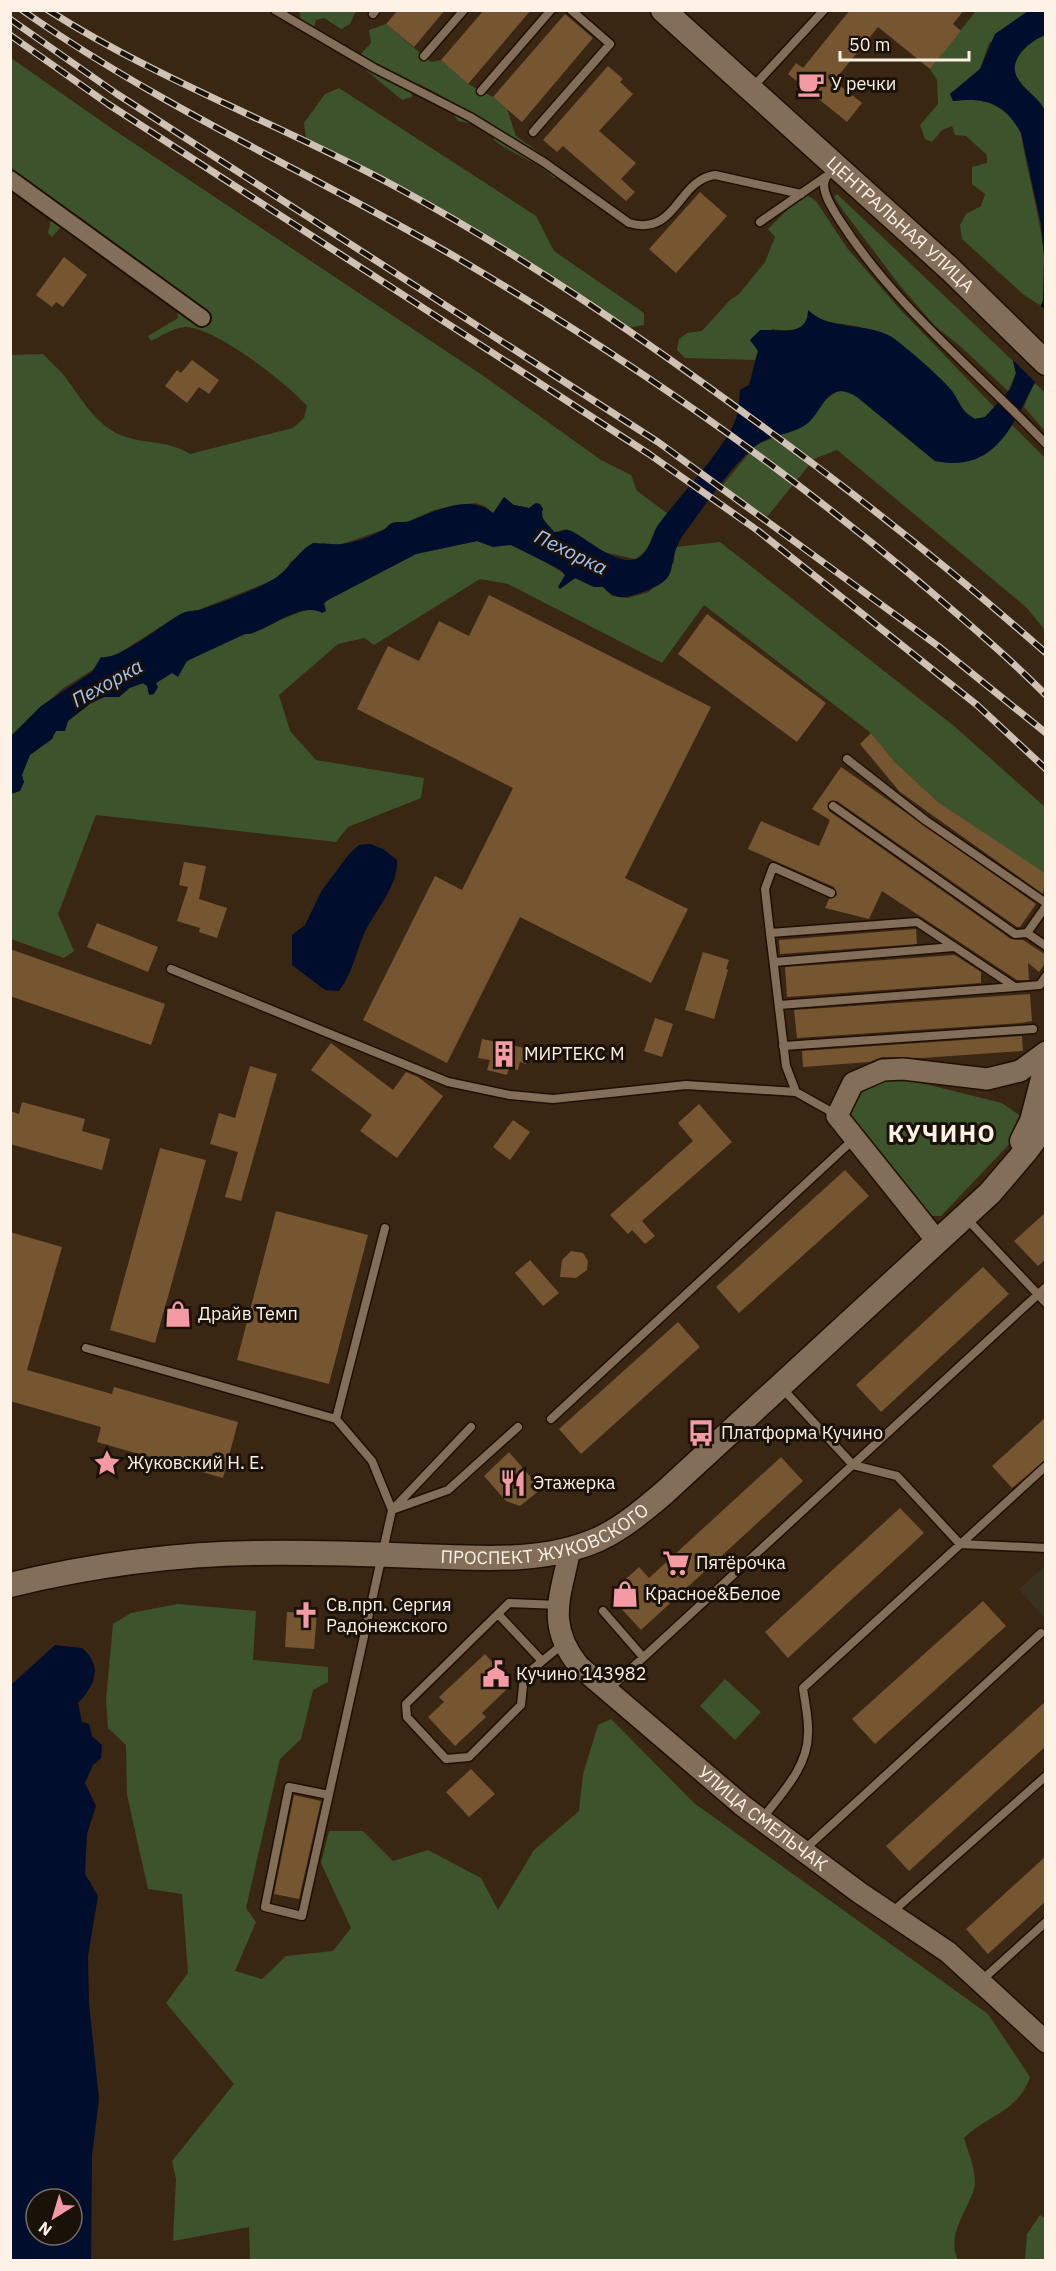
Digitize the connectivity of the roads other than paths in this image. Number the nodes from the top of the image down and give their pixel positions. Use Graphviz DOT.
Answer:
graph roads {
  1 [pos="275,10"];
  2 [pos="464,10"];
  3 [pos="550,10"];
  4 [pos="571,10"];
  5 [pos="663,10"];
  6 [pos="824,10"];
  7 [pos="424,56"];
  8 [pos="752,88"];
  9 [pos="481,91"];
  10 [pos="533,132"];
  11 [pos="831,171"];
  12 [pos="10,179"];
  13 [pos="801,194"];
  14 [pos="760,222"];
  15 [pos="202,318"];
  16 [pos="1046,363"];
  17 [pos="1046,444"];
  18 [pos="848,759"];
  19 [pos="832,806"];
  20 [pos="831,893"];
  21 [pos="1046,904"];
  22 [pos="771,933"];
  23 [pos="1027,933"];
  24 [pos="1046,946"];
  25 [pos="955,947"];
  26 [pos="774,962"];
  27 [pos="171,969"];
  28 [pos="1046,976"];
  29 [pos="1015,987"];
  30 [pos="779,1005"];
  31 [pos="1033,1029"];
  32 [pos="783,1046"];
  33 [pos="1046,1052"];
  34 [pos="1046,1067"];
  35 [pos="796,1092"];
  36 [pos="837,1116"];
  37 [pos="1046,1124"];
  38 [pos="855,1138"];
  39 [pos="1046,1147"];
  40 [pos="990,1193"];
  41 [pos="964,1216"];
  42 [pos="385,1228"];
  43 [pos="937,1241"];
  44 [pos="1046,1287"];
  45 [pos="1038,1294"];
  46 [pos="1046,1303"];
  47 [pos="86,1348"];
  48 [pos="781,1387"];
  49 [pos="336,1419"];
  50 [pos="551,1419"];
  51 [pos="471,1427"];
  52 [pos="518,1427"];
  53 [pos="852,1465"];
  54 [pos="1046,1466"];
  55 [pos="392,1510"];
  56 [pos="960,1544"];
  57 [pos="1046,1548"];
  58 [pos="570,1549"];
  59 [pos="384,1555"];
  60 [pos="10,1585"];
  61 [pos="559,1605"];
  62 [pos="603,1611"];
  63 [pos="498,1614"];
  64 [pos="1041,1633"];
  65 [pos="563,1644"];
  66 [pos="643,1657"];
  67 [pos="542,1661"];
  68 [pos="606,1691"];
  69 [pos="1046,1776"];
  70 [pos="329,1795"];
  71 [pos="761,1820"];
  72 [pos="803,1851"];
  73 [pos="891,1914"];
  74 [pos="1046,1923"];
  75 [pos="982,1981"];
  76 [pos="1046,2043"];
  1 -- 13 [label="lane"];
  2 -- 7 [label="lane"];
  3 -- 9 [label="lane"];
  4 -- 10 [label="lane"];
  5 -- 8 [label="main road, ЦЕНТРАЛЬНАЯ УЛИЦА"];
  6 -- 8 [label="lane"];
  8 -- 11 [label="main road, ЦЕНТРАЛЬНАЯ УЛИЦА"];
  11 -- 13 [label="lane"];
  11 -- 16 [label="main road, ЦЕНТРАЛЬНАЯ УЛИЦА"];
  11 -- 17 [label="lane"];
  12 -- 15 [label="street"];
  13 -- 14 [label="lane"];
  18 -- 21 [label="lane"];
  19 -- 23 [label="lane"];
  20 -- 22 [label="lane"];
  21 -- 23 [label="lane"];
  22 -- 25 [label="lane"];
  22 -- 26 [label="lane"];
  23 -- 24 [label="lane"];
  25 -- 26 [label="lane"];
  25 -- 29 [label="lane"];
  26 -- 30 [label="lane"];
  27 -- 35 [label="lane"];
  28 -- 29 [label="lane"];
  29 -- 30 [label="lane"];
  30 -- 32 [label="lane"];
  31 -- 32 [label="lane"];
  32 -- 35 [label="lane"];
  33 -- 36 [label="street"];
  34 -- 41 [label="main road, ПРОСПЕКТ ЖУКОВСКОГО"];
  35 -- 36 [label="lane"];
  36 -- 38 [label="street"];
  37 -- 40 [label="main road, ПРОСПЕКТ ЖУКОВСКОГО"];
  38 -- 43 [label="street"];
  38 -- 50 [label="lane"];
  39 -- 40 [label="street"];
  40 -- 41 [label="main road, ПРОСПЕКТ ЖУКОВСКОГО"];
  41 -- 43 [label="main road, ПРОСПЕКТ ЖУКОВСКОГО"];
  41 -- 45 [label="lane"];
  42 -- 49 [label="lane"];
  43 -- 48 [label="main road, ПРОСПЕКТ ЖУКОВСКОГО"];
  44 -- 45 [label="lane"];
  45 -- 46 [label="lane"];
  45 -- 53 [label="lane"];
  47 -- 49 [label="lane"];
  48 -- 53 [label="lane"];
  48 -- 58 [label="main road, ПРОСПЕКТ ЖУКОВСКОГО"];
  49 -- 55 [label="lane"];
  51 -- 55 [label="lane"];
  52 -- 55 [label="lane"];
  53 -- 56 [label="lane"];
  53 -- 66 [label="lane"];
  54 -- 56 [label="lane"];
  55 -- 59 [label="lane"];
  56 -- 57 [label="lane"];
  56 -- 71 [label="lane"];
  58 -- 59 [label="main road, ПРОСПЕКТ ЖУКОВСКОГО"];
  58 -- 61 [label="street, УЛИЦА СМЕЛЬЧАК"];
  59 -- 60 [label="main road, ПРОСПЕКТ ЖУКОВСКОГО"];
  59 -- 70 [label="lane"];
  61 -- 63 [label="lane"];
  61 -- 65 [label="street, УЛИЦА СМЕЛЬЧАК"];
  62 -- 66 [label="lane"];
  63 -- 67 [label="lane"];
  63 -- 67 [label="lane"];
  64 -- 72 [label="lane"];
  65 -- 67 [label="lane"];
  65 -- 68 [label="street, УЛИЦА СМЕЛЬЧАК"];
  66 -- 68 [label="lane"];
  68 -- 71 [label="street, УЛИЦА СМЕЛЬЧАК"];
  69 -- 73 [label="lane"];
  70 -- 70 [label="lane"];
  71 -- 72 [label="street, УЛИЦА СМЕЛЬЧАК"];
  72 -- 73 [label="street, УЛИЦА СМЕЛЬЧАК"];
  73 -- 75 [label="street, УЛИЦА СМЕЛЬЧАК"];
  74 -- 75 [label="lane"];
  75 -- 76 [label="street, УЛИЦА СМЕЛЬЧАК"];
}
